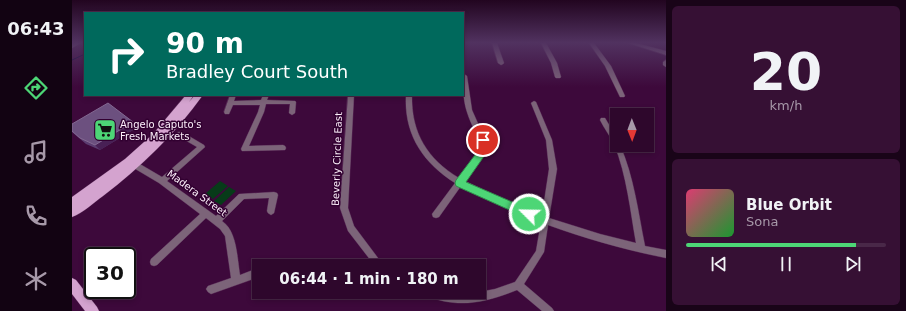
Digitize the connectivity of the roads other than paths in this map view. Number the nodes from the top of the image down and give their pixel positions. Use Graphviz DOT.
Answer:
graph roads {
  1 [pos="499,58"];
  2 [pos="551,58"];
  3 [pos="601,58"];
  4 [pos="501,63"];
  5 [pos="464,76"];
  6 [pos="558,77"];
  7 [pos="189,96"];
  8 [pos="198,96"];
  9 [pos="233,96"];
  10 [pos="266,96"];
  11 [pos="351,96"];
  12 [pos="409,96"];
  13 [pos="622,96"];
  14 [pos="230,103"];
  15 [pos="264,103"];
  16 [pos="534,103"];
  17 [pos="227,112"];
  18 [pos="292,113"];
  19 [pos="603,120"];
  20 [pos="610,132"];
  21 [pos="180,134"];
  22 [pos="283,148"];
  23 [pos="619,152"];
  24 [pos="132,163"];
  25 [pos="162,181"];
  26 [pos="460,183"];
  27 [pos="72,203"];
  28 [pos="271,211"];
  29 [pos="72,212"];
  30 [pos="206,213"];
  31 [pos="436,214"];
  32 [pos="216,220"];
  33 [pos="546,220"];
  34 [pos="641,249"];
  35 [pos="666,254"];
  36 [pos="374,259"];
  37 [pos="154,262"];
  38 [pos="252,275"];
  39 [pos="236,280"];
  40 [pos="72,284"];
  41 [pos="518,285"];
  42 [pos="210,289"];
  43 [pos="486,297"];
  44 [pos="93,311"];
  45 [pos="549,311"];
  1 -- 4 [label="street"];
  2 -- 6 [label="street"];
  3 -- 13 [label="street"];
  5 -- 26 [label="street"];
  7 -- 24 [label="main road"];
  8 -- 24 [label="main road"];
  9 -- 14 [label="street"];
  10 -- 15 [label="street"];
  11 -- 36 [label="street, Beverly Circle East"];
  12 -- 26 [label="street"];
  14 -- 15 [label="street"];
  14 -- 17 [label="street"];
  15 -- 18 [label="street"];
  15 -- 22 [label="street"];
  16 -- 33 [label="street"];
  19 -- 20 [label="street"];
  21 -- 25 [label="street"];
  23 -- 34 [label="street"];
  24 -- 25 [label="street, Madera Street"];
  24 -- 27 [label="main road"];
  24 -- 29 [label="main road"];
  25 -- 30 [label="street, Madera Street"];
  26 -- 31 [label="street"];
  26 -- 33 [label="street"];
  28 -- 32 [label="street"];
  30 -- 32 [label="street, Madera Street"];
  30 -- 37 [label="street"];
  32 -- 39 [label="street, Madera Street"];
  33 -- 34 [label="street"];
  33 -- 41 [label="street"];
  34 -- 35 [label="street"];
  38 -- 39 [label="street"];
  39 -- 42 [label="street"];
  40 -- 44 [label="main road"];
  41 -- 43 [label="street"];
  41 -- 45 [label="street"];
}
